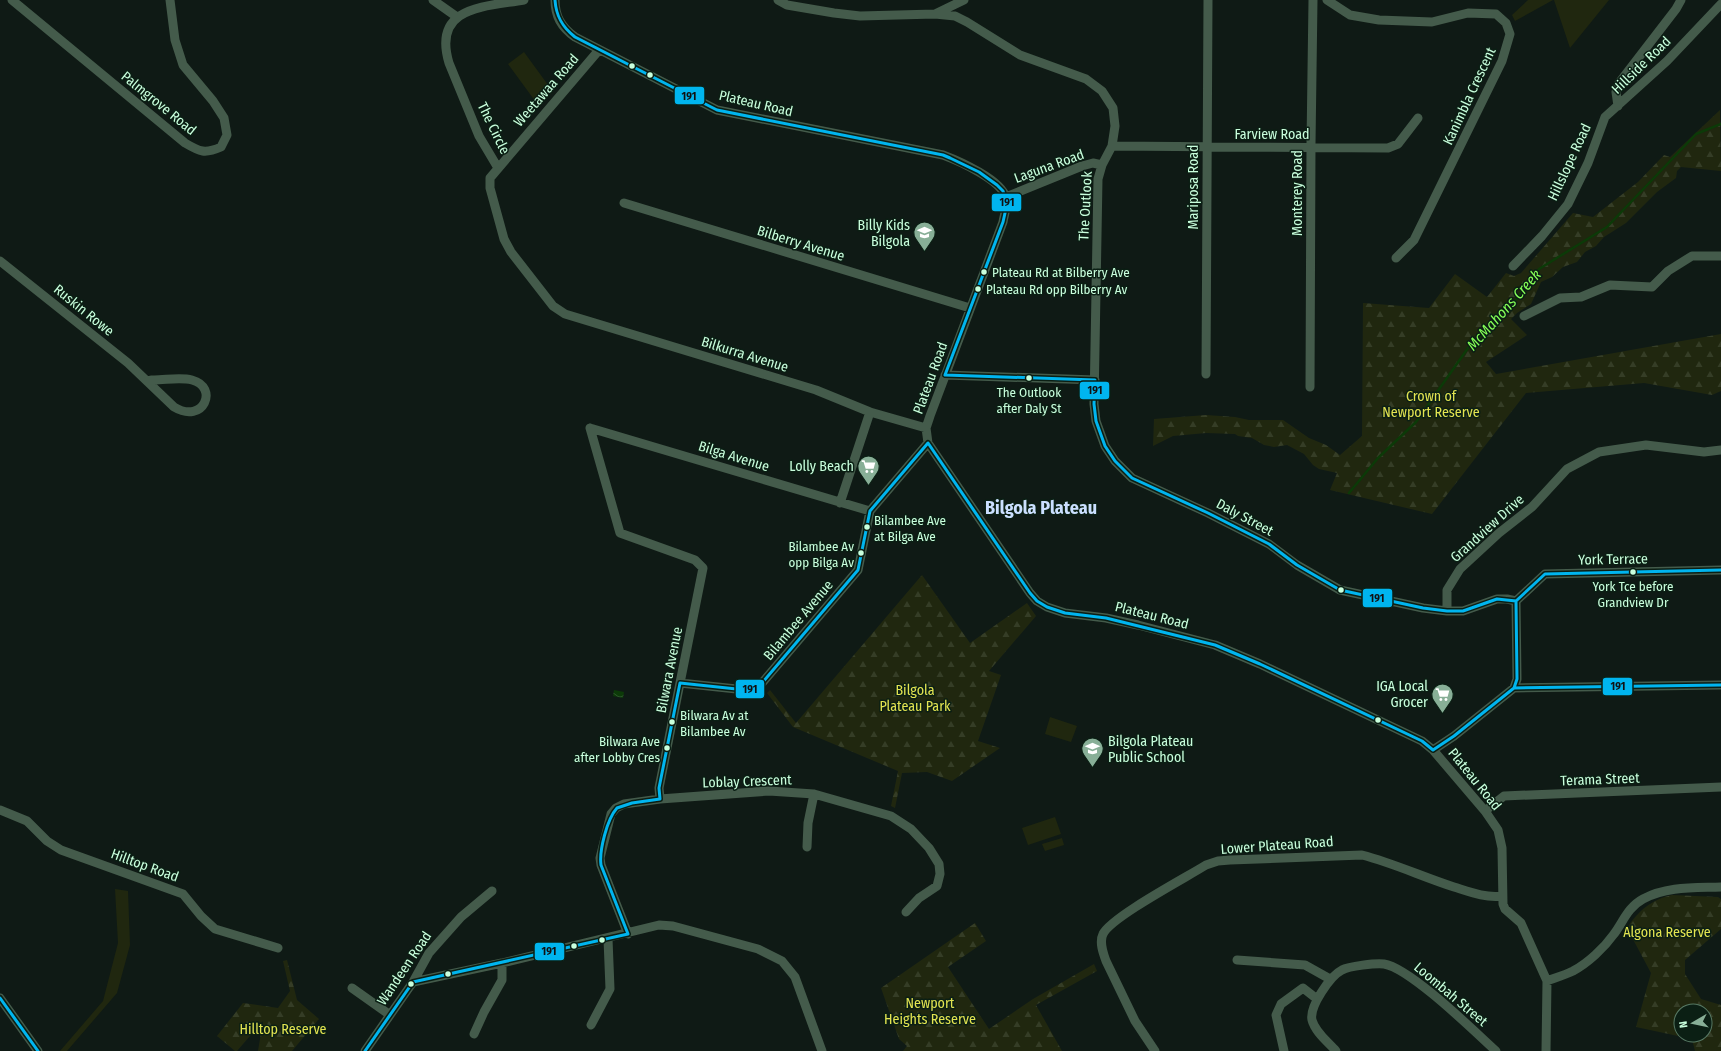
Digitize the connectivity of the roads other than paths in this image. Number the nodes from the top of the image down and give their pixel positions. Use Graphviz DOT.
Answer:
graph roads {
  1 [pos="12,0"];
  2 [pos="170,0"];
  3 [pos="433,0"];
  4 [pos="524,0"];
  5 [pos="555,0"];
  6 [pos="778,0"];
  7 [pos="964,0"];
  8 [pos="1208,0"];
  9 [pos="1313,0"];
  10 [pos="1326,0"];
  11 [pos="1681,0"];
  12 [pos="1721,4"];
  13 [pos="935,14"];
  14 [pos="458,18"];
  15 [pos="599,50"];
  16 [pos="1618,106"];
  17 [pos="1418,118"];
  18 [pos="1112,146"];
  19 [pos="1207,147"];
  20 [pos="1311,148"];
  21 [pos="1102,165"];
  22 [pos="498,168"];
  23 [pos="1006,197"];
  24 [pos="624,204"];
  25 [pos="1721,256"];
  26 [pos="1396,258"];
  27 [pos="0,261"];
  28 [pos="1513,266"];
  29 [pos="556,307"];
  30 [pos="970,308"];
  31 [pos="1524,316"];
  32 [pos="1206,374"];
  33 [pos="945,375"];
  34 [pos="1095,380"];
  35 [pos="149,383"];
  36 [pos="1310,387"];
  37 [pos="870,412"];
  38 [pos="590,428"];
  39 [pos="926,428"];
  40 [pos="928,443"];
  41 [pos="1721,450"];
  42 [pos="840,503"];
  43 [pos="870,511"];
  44 [pos="1721,570"];
  45 [pos="1516,601"];
  46 [pos="1447,611"];
  47 [pos="680,683"];
  48 [pos="1721,684"];
  49 [pos="1514,688"];
  50 [pos="1433,750"];
  51 [pos="1721,787"];
  52 [pos="814,794"];
  53 [pos="660,799"];
  54 [pos="0,810"];
  55 [pos="1485,811"];
  56 [pos="807,847"];
  57 [pos="1721,887"];
  58 [pos="492,891"];
  59 [pos="1502,896"];
  60 [pos="906,912"];
  61 [pos="628,934"];
  62 [pos="608,939"];
  63 [pos="278,948"];
  64 [pos="1237,960"];
  65 [pos="502,963"];
  66 [pos="1330,979"];
  67 [pos="1547,981"];
  68 [pos="413,982"];
  69 [pos="352,988"];
  70 [pos="0,998"];
  71 [pos="1317,999"];
  72 [pos="390,1015"];
  73 [pos="592,1025"];
  74 [pos="474,1034"];
  75 [pos="38,1051"];
  76 [pos="365,1051"];
  77 [pos="822,1051"];
  78 [pos="1155,1051"];
  79 [pos="1284,1051"];
  80 [pos="1336,1051"];
  81 [pos="1496,1051"];
  82 [pos="1546,1051"];
  1 -- 2 [label="street, Palmgrove Road"];
  3 -- 14 [label="street"];
  4 -- 14 [label="street, The Circle"];
  5 -- 15 [label="street, Plateau Road"];
  6 -- 13 [label="street, The Outlook"];
  7 -- 13 [label="street"];
  8 -- 19 [label="street, Mariposa Road"];
  9 -- 20 [label="street, Monterey Road"];
  10 -- 26 [label="street, Kanimbla Crescent"];
  11 -- 16 [label="street, Hillside Road"];
  12 -- 16 [label="street, Hillside Road"];
  13 -- 18 [label="street, The Outlook"];
  14 -- 22 [label="street, The Circle"];
  15 -- 22 [label="street, Weetawaa Road"];
  15 -- 23 [label="street, Plateau Road"];
  16 -- 28 [label="street, Hillslope Road"];
  17 -- 20 [label="street, Farview Road"];
  18 -- 19 [label="street, Farview Road"];
  18 -- 21 [label="street, The Outlook"];
  19 -- 20 [label="street, Farview Road"];
  19 -- 32 [label="street, Mariposa Road"];
  20 -- 36 [label="street, Monterey Road"];
  21 -- 23 [label="street, Laguna Road"];
  21 -- 34 [label="street, The Outlook"];
  22 -- 29 [label="street, The Circle"];
  23 -- 30 [label="street, Plateau Road"];
  24 -- 30 [label="street, Bilberry Avenue"];
  25 -- 31 [label="street"];
  27 -- 35 [label="street, Ruskin Rowe"];
  29 -- 37 [label="street, Bilkurra Avenue"];
  30 -- 33 [label="street, Plateau Road"];
  33 -- 34 [label="street"];
  33 -- 39 [label="street, Plateau Road"];
  34 -- 46 [label="street, Daly Street"];
  35 -- 35 [label="street, Ruskin Rowe"];
  37 -- 39 [label="street, Bilkurra Avenue"];
  37 -- 42 [label="street"];
  38 -- 42 [label="street, Bilga Avenue"];
  38 -- 47 [label="street, Bilwara Avenue"];
  39 -- 40 [label="street, Plateau Road"];
  40 -- 43 [label="street, Bilambee Avenue"];
  40 -- 50 [label="street, Plateau Road"];
  41 -- 46 [label="street, Grandview Drive"];
  42 -- 43 [label="street, Bilga Avenue"];
  43 -- 47 [label="street, Bilambee Avenue"];
  44 -- 45 [label="street, York Terrace"];
  45 -- 46 [label="street"];
  45 -- 49 [label="street"];
  47 -- 53 [label="street, Bilwara Avenue"];
  48 -- 49 [label="street"];
  49 -- 50 [label="street"];
  50 -- 55 [label="street, Plateau Road"];
  51 -- 55 [label="street, Terama Street"];
  52 -- 53 [label="street, Loblay Crescent"];
  52 -- 56 [label="street"];
  52 -- 60 [label="street, Loblay Crescent"];
  53 -- 61 [label="street"];
  54 -- 63 [label="street, Hilltop Road"];
  55 -- 59 [label="street, Plateau Road"];
  57 -- 67 [label="street"];
  58 -- 68 [label="street, Wandeen Road"];
  59 -- 67 [label="street"];
  59 -- 78 [label="street, Lower Plateau Road"];
  61 -- 62 [label="street"];
  61 -- 77 [label="street"];
  62 -- 65 [label="street"];
  62 -- 73 [label="street"];
  64 -- 66 [label="street"];
  65 -- 68 [label="street"];
  65 -- 74 [label="street"];
  66 -- 71 [label="street, Loombah Street"];
  66 -- 81 [label="street, Loombah Street"];
  67 -- 82 [label="street"];
  68 -- 72 [label="street, Wandeen Road"];
  69 -- 72 [label="street"];
  70 -- 75 [label="street"];
  71 -- 79 [label="street"];
  71 -- 80 [label="street, Loombah Street"];
  72 -- 76 [label="street, Wandeen Road"];
}
